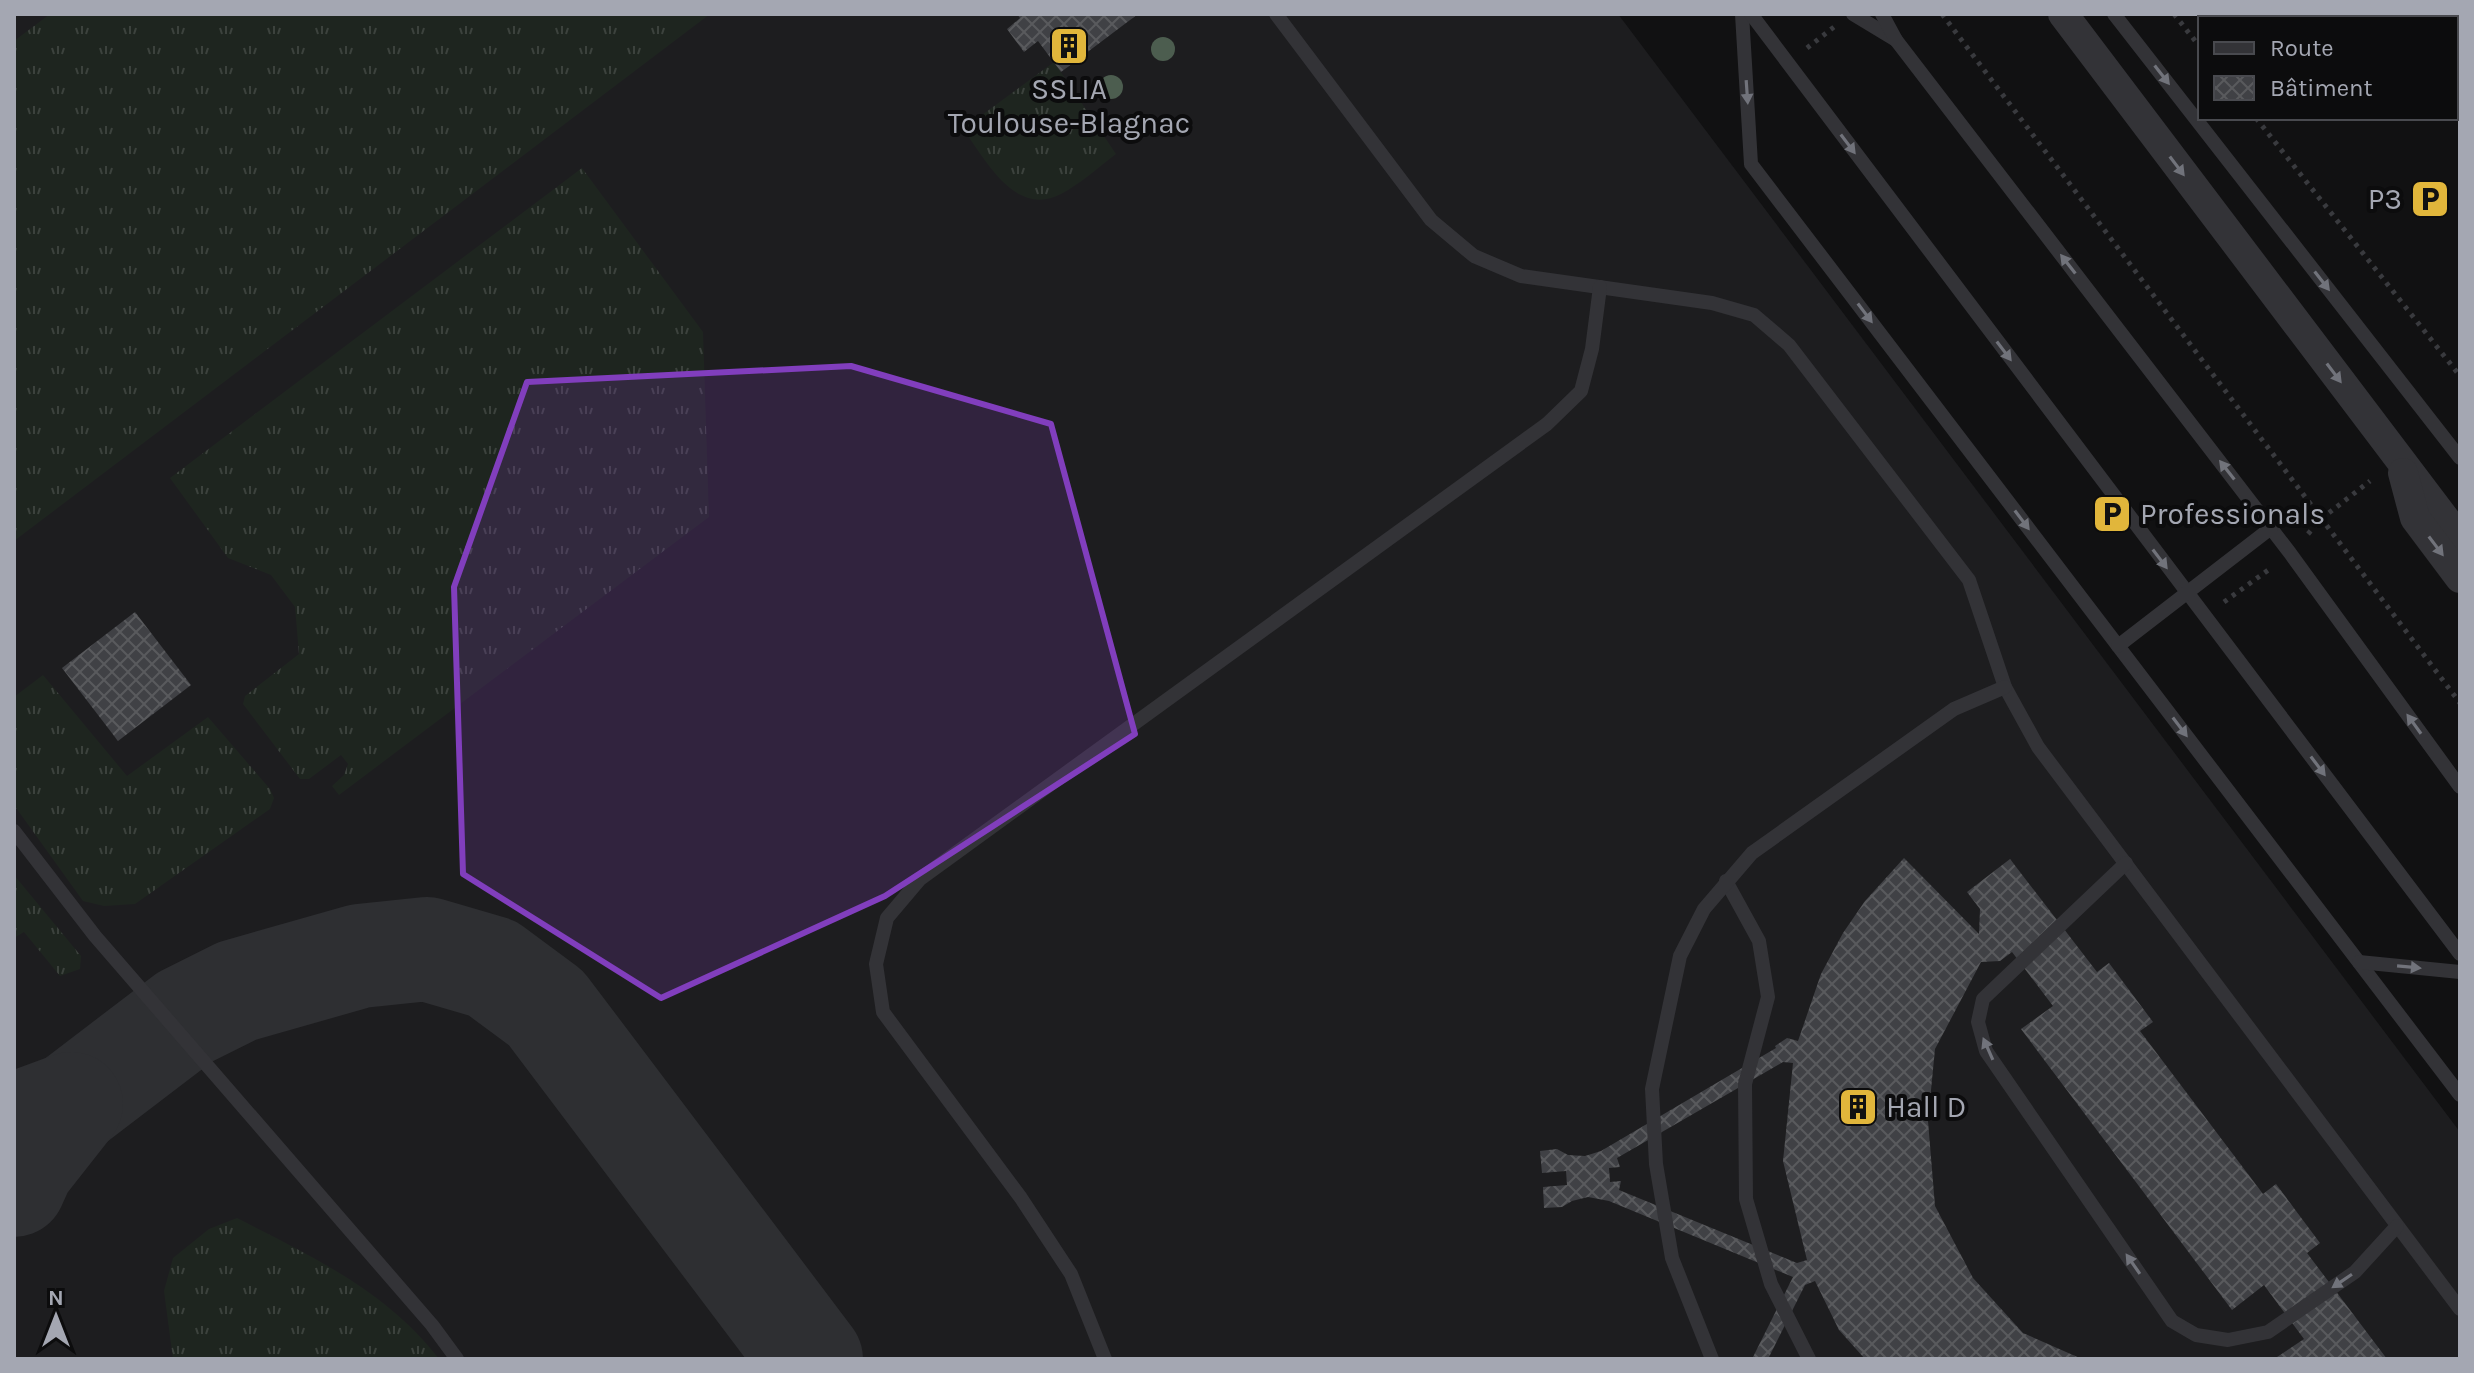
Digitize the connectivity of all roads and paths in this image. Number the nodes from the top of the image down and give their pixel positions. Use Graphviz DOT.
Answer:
graph roads {
  1 [pos="1276,14"];
  2 [pos="1742,14"];
  3 [pos="1751,14"];
  4 [pos="1853,14"];
  5 [pos="1882,14"];
  6 [pos="1942,14"];
  7 [pos="2063,14"];
  8 [pos="2114,14"];
  9 [pos="2174,14"];
  10 [pos="1839,23"];
  11 [pos="1896,40"];
  12 [pos="2198,44"];
  13 [pos="1788,63"];
  14 [pos="2258,120"];
  15 [pos="1600,287"];
  16 [pos="2460,376"];
  17 [pos="2460,458"];
  18 [pos="2400,459"];
  19 [pos="2271,528"];
  20 [pos="2460,539"];
  21 [pos="2460,578"];
  22 [pos="2187,595"];
  23 [pos="2118,646"];
  24 [pos="2005,687"];
  25 [pos="2460,703"];
  26 [pos="2460,787"];
  27 [pos="14,831"];
  28 [pos="2126,863"];
  29 [pos="1726,881"];
  30 [pos="2460,954"];
  31 [pos="2359,962"];
  32 [pos="2460,972"];
  33 [pos="2460,1095"];
  34 [pos="2397,1226"];
  35 [pos="2460,1309"];
  36 [pos="457,1359"];
  37 [pos="1105,1359"];
  38 [pos="1712,1359"];
  39 [pos="1809,1359"];
  1 -- 15 [label="lane"];
  2 -- 23 [label="lane, one-way"];
  3 -- 13 [label="lane"];
  4 -- 11 [label="lane"];
  5 -- 11 [label="lane"];
  6 -- 25 [label="path"];
  7 -- 18 [label="street, one-way"];
  8 -- 17 [label="lane, one-way"];
  9 -- 12 [label="path"];
  10 -- 13 [label="path"];
  19 -- 11 [label="lane, one-way"];
  13 -- 22 [label="lane, one-way"];
  14 -- 16 [label="path"];
  15 -- 24 [label="lane"];
  15 -- 37 [label="lane"];
  18 -- 20 [label="street"];
  18 -- 21 [label="street, one-way"];
  19 -- 22 [label="lane"];
  26 -- 19 [label="lane, one-way"];
  22 -- 23 [label="lane"];
  22 -- 30 [label="lane, one-way"];
  23 -- 31 [label="lane, one-way"];
  24 -- 28 [label="lane"];
  24 -- 29 [label="lane"];
  27 -- 36 [label="lane"];
  28 -- 34 [label="lane"];
  34 -- 28 [label="lane, one-way"];
  29 -- 38 [label="lane"];
  29 -- 39 [label="lane"];
  31 -- 32 [label="lane, one-way"];
  31 -- 33 [label="lane"];
  34 -- 35 [label="lane"];
}
